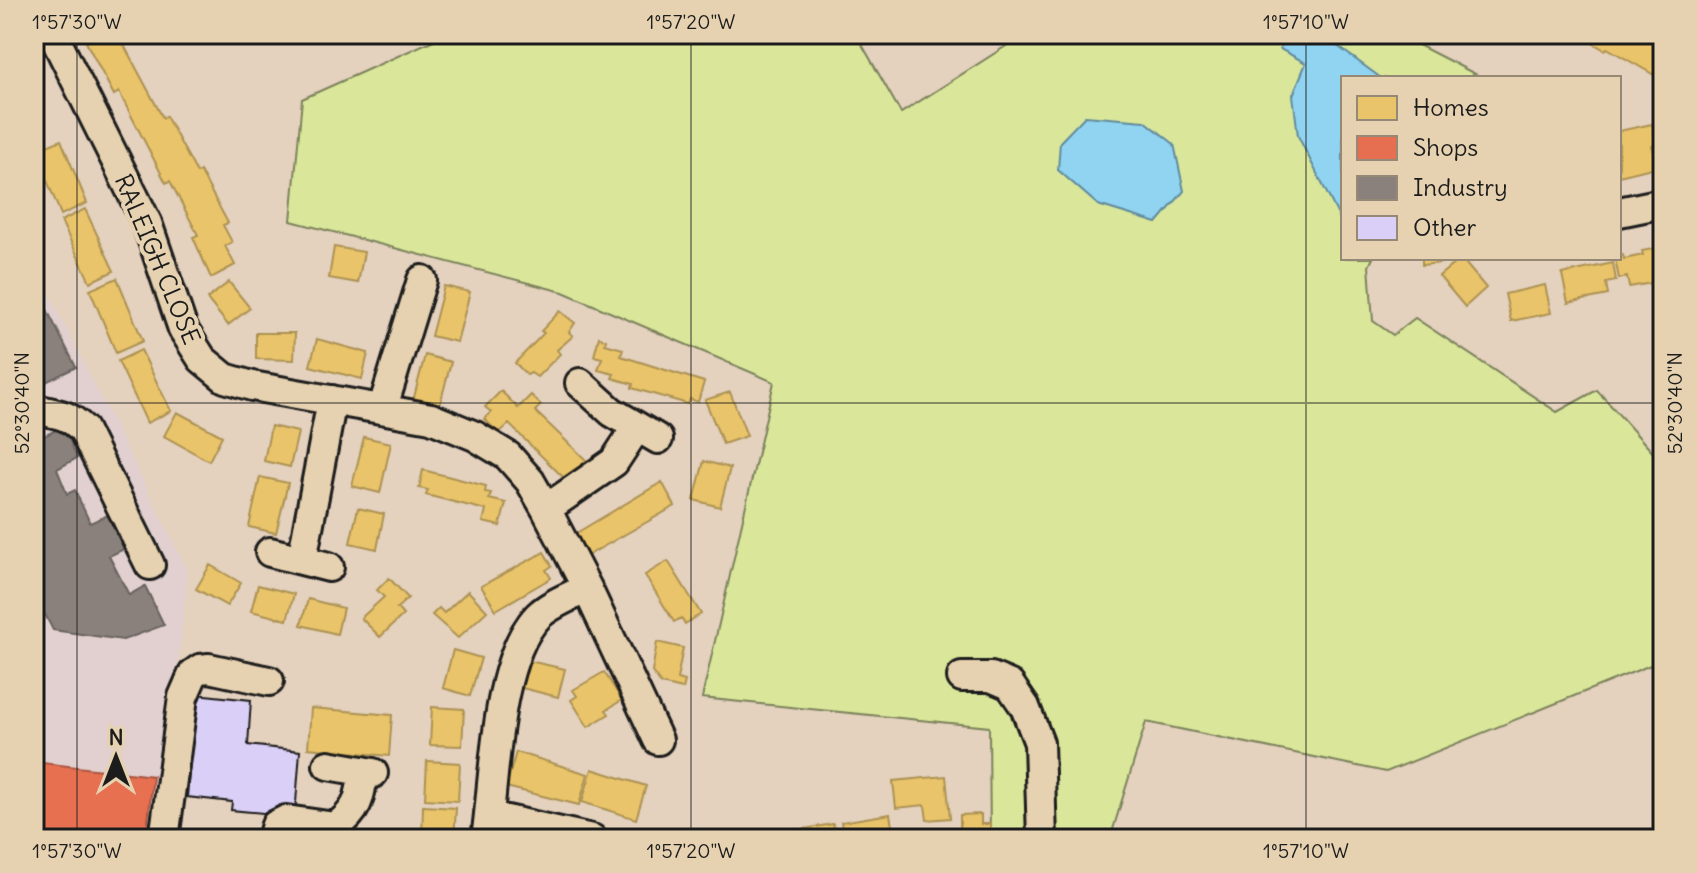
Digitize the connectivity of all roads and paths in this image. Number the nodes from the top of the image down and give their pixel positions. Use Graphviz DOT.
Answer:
graph roads {
  1 [pos="53,34"];
  2 [pos="1663,203"];
  3 [pos="1621,212"];
  4 [pos="422,280"];
  5 [pos="580,383"];
  6 [pos="332,400"];
  7 [pos="383,407"];
  8 [pos="34,408"];
  9 [pos="546,509"];
  10 [pos="270,552"];
  11 [pos="150,565"];
  12 [pos="587,588"];
  13 [pos="962,677"];
  14 [pos="269,681"];
  15 [pos="658,740"];
  16 [pos="328,765"];
  17 [pos="488,828"];
  18 [pos="334,833"];
  19 [pos="164,839"];
  20 [pos="272,839"];
  21 [pos="592,839"];
  22 [pos="1042,839"];
  1 -- 6 [label="street, RALEIGH CLOSE"];
  2 -- 3 [label="street"];
  4 -- 7 [label="street"];
  5 -- 9 [label="street"];
  6 -- 7 [label="street, RALEIGH CLOSE"];
  6 -- 10 [label="street"];
  7 -- 9 [label="street, RALEIGH CLOSE"];
  8 -- 11 [label="street"];
  9 -- 12 [label="street, RALEIGH CLOSE"];
  12 -- 15 [label="street, RALEIGH CLOSE"];
  12 -- 17 [label="street"];
  13 -- 22 [label="street"];
  14 -- 19 [label="street"];
  16 -- 18 [label="street"];
  17 -- 21 [label="street"];
  18 -- 20 [label="street"];
}
